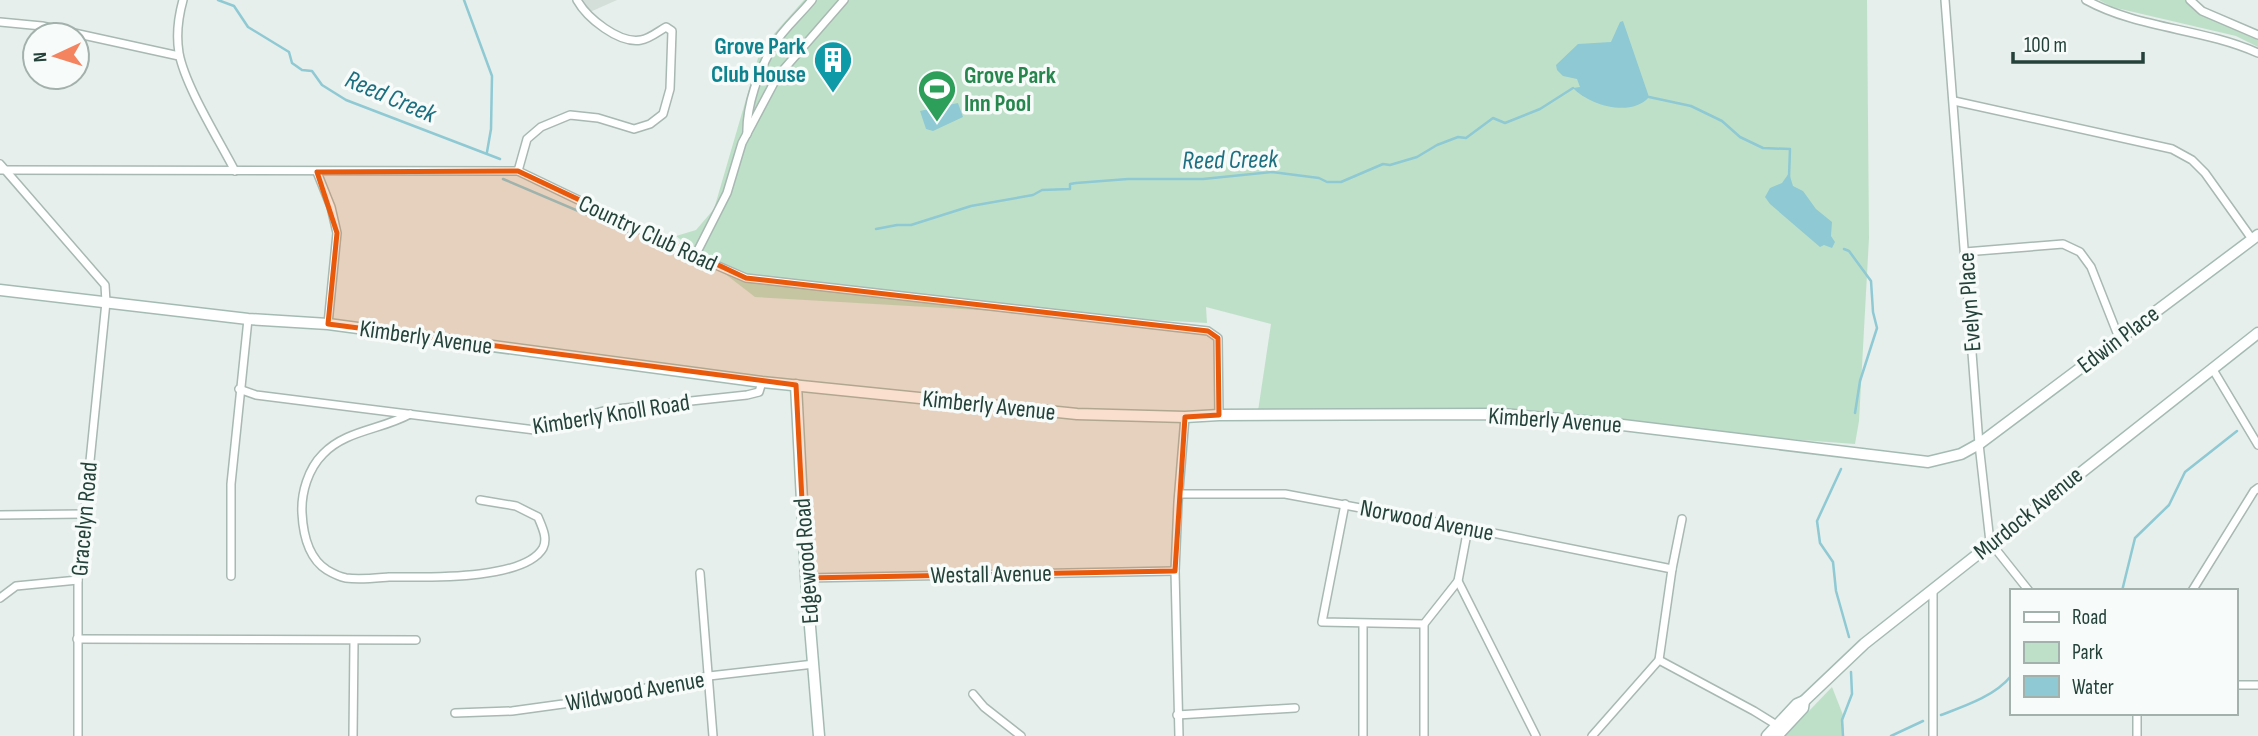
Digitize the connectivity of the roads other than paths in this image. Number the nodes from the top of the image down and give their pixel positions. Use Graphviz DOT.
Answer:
graph roads {
  1 [pos="183,0"];
  2 [pos="577,0"];
  3 [pos="812,0"];
  4 [pos="845,0"];
  5 [pos="1945,0"];
  6 [pos="2086,0"];
  7 [pos="2190,0"];
  8 [pos="0,22"];
  9 [pos="2258,35"];
  10 [pos="2258,53"];
  11 [pos="179,56"];
  12 [pos="1954,101"];
  13 [pos="747,134"];
  14 [pos="2,168"];
  15 [pos="235,170"];
  16 [pos="518,171"];
  17 [pos="317,172"];
  18 [pos="2255,237"];
  19 [pos="1965,252"];
  20 [pos="695,256"];
  21 [pos="0,290"];
  22 [pos="106,302"];
  23 [pos="248,319"];
  24 [pos="328,324"];
  25 [pos="2258,333"];
  26 [pos="2119,338"];
  27 [pos="2212,368"];
  28 [pos="762,382"];
  29 [pos="796,385"];
  30 [pos="239,389"];
  31 [pos="410,414"];
  32 [pos="1219,415"];
  33 [pos="1185,416"];
  34 [pos="1979,444"];
  35 [pos="2258,445"];
  36 [pos="2258,488"];
  37 [pos="1179,494"];
  38 [pos="480,500"];
  39 [pos="1345,504"];
  40 [pos="83,514"];
  41 [pos="0,516"];
  42 [pos="1682,519"];
  43 [pos="1468,528"];
  44 [pos="1990,542"];
  45 [pos="1672,569"];
  46 [pos="1175,571"];
  47 [pos="700,573"];
  48 [pos="231,576"];
  49 [pos="806,578"];
  50 [pos="78,580"];
  51 [pos="1458,581"];
  52 [pos="1933,589"];
  53 [pos="2027,589"];
  54 [pos="2193,589"];
  55 [pos="0,598"];
  56 [pos="1363,624"];
  57 [pos="1424,624"];
  58 [pos="77,639"];
  59 [pos="416,640"];
  60 [pos="354,642"];
  61 [pos="1659,660"];
  62 [pos="814,664"];
  63 [pos="709,676"];
  64 [pos="2237,685"];
  65 [pos="2258,685"];
  66 [pos="973,694"];
  67 [pos="1295,708"];
  68 [pos="455,713"];
  69 [pos="1177,715"];
  70 [pos="2137,715"];
  71 [pos="1779,730"];
  72 [pos="78,736"];
  73 [pos="353,736"];
  74 [pos="713,736"];
  75 [pos="819,736"];
  76 [pos="1021,736"];
  77 [pos="1178,736"];
  78 [pos="1363,736"];
  79 [pos="1424,736"];
  80 [pos="1536,736"];
  81 [pos="1592,736"];
  82 [pos="1767,736"];
  83 [pos="1933,736"];
  84 [pos="2137,736"];
  1 -- 11 [label="street"];
  2 -- 16 [label="street"];
  3 -- 13 [label="street"];
  4 -- 13 [label="street"];
  5 -- 12 [label="street, Evelyn Place"];
  6 -- 10 [label="street"];
  7 -- 9 [label="street"];
  8 -- 11 [label="street"];
  11 -- 15 [label="street"];
  12 -- 18 [label="street"];
  12 -- 19 [label="street, Evelyn Place"];
  13 -- 20 [label="street"];
  14 -- 15 [label="street, Country Club Road"];
  14 -- 22 [label="street"];
  15 -- 17 [label="street, Country Club Road"];
  16 -- 17 [label="street, Country Club Road"];
  16 -- 20 [label="street, Country Club Road"];
  17 -- 24 [label="street"];
  18 -- 26 [label="street, Edwin Place"];
  19 -- 26 [label="street"];
  19 -- 34 [label="street, Evelyn Place"];
  20 -- 32 [label="street, Country Club Road"];
  21 -- 22 [label="street, Kimberly Avenue"];
  22 -- 23 [label="street, Kimberly Avenue"];
  22 -- 40 [label="street, Gracelyn Road"];
  23 -- 24 [label="street, Kimberly Avenue"];
  23 -- 30 [label="street"];
  24 -- 28 [label="street, Kimberly Avenue"];
  25 -- 27 [label="street, Murdock Avenue"];
  26 -- 34 [label="street, Edwin Place"];
  27 -- 35 [label="street"];
  27 -- 44 [label="street, Murdock Avenue"];
  28 -- 29 [label="street, Kimberly Avenue"];
  28 -- 31 [label="street, Kimberly Knoll Road"];
  29 -- 33 [label="street, Kimberly Avenue"];
  29 -- 49 [label="street, Edgewood Road"];
  30 -- 31 [label="street, Kimberly Knoll Road"];
  30 -- 48 [label="street"];
  31 -- 38 [label="street, Kimberly Knoll Road"];
  32 -- 33 [label="street, Kimberly Avenue"];
  32 -- 34 [label="street, Kimberly Avenue"];
  33 -- 37 [label="street"];
  34 -- 44 [label="street, Evelyn Place"];
  36 -- 54 [label="street"];
  37 -- 39 [label="street, Norwood Avenue"];
  37 -- 46 [label="street"];
  39 -- 43 [label="street, Norwood Avenue"];
  39 -- 56 [label="street"];
  40 -- 41 [label="street"];
  40 -- 50 [label="street, Gracelyn Road"];
  42 -- 45 [label="street"];
  43 -- 45 [label="street, Norwood Avenue"];
  43 -- 51 [label="street"];
  44 -- 52 [label="street, Murdock Avenue"];
  44 -- 53 [label="street"];
  45 -- 61 [label="street"];
  46 -- 49 [label="street, Westall Avenue"];
  46 -- 69 [label="street"];
  47 -- 63 [label="street"];
  49 -- 62 [label="street, Edgewood Road"];
  50 -- 55 [label="street"];
  50 -- 58 [label="street, Gracelyn Road"];
  51 -- 57 [label="street"];
  51 -- 80 [label="street"];
  52 -- 71 [label="street, Murdock Avenue"];
  52 -- 83 [label="street"];
  56 -- 57 [label="street"];
  56 -- 78 [label="street"];
  57 -- 79 [label="street"];
  58 -- 60 [label="street"];
  58 -- 72 [label="street, Gracelyn Road"];
  59 -- 60 [label="street"];
  60 -- 73 [label="street"];
  61 -- 71 [label="street"];
  61 -- 81 [label="street"];
  62 -- 63 [label="street, Wildwood Avenue"];
  62 -- 75 [label="street, Edgewood Road"];
  63 -- 68 [label="street, Wildwood Avenue"];
  63 -- 74 [label="street"];
  64 -- 65 [label="street"];
  66 -- 76 [label="street"];
  67 -- 69 [label="street"];
  69 -- 77 [label="street"];
  70 -- 84 [label="street"];
  71 -- 82 [label="street, Murdock Avenue"];
}
